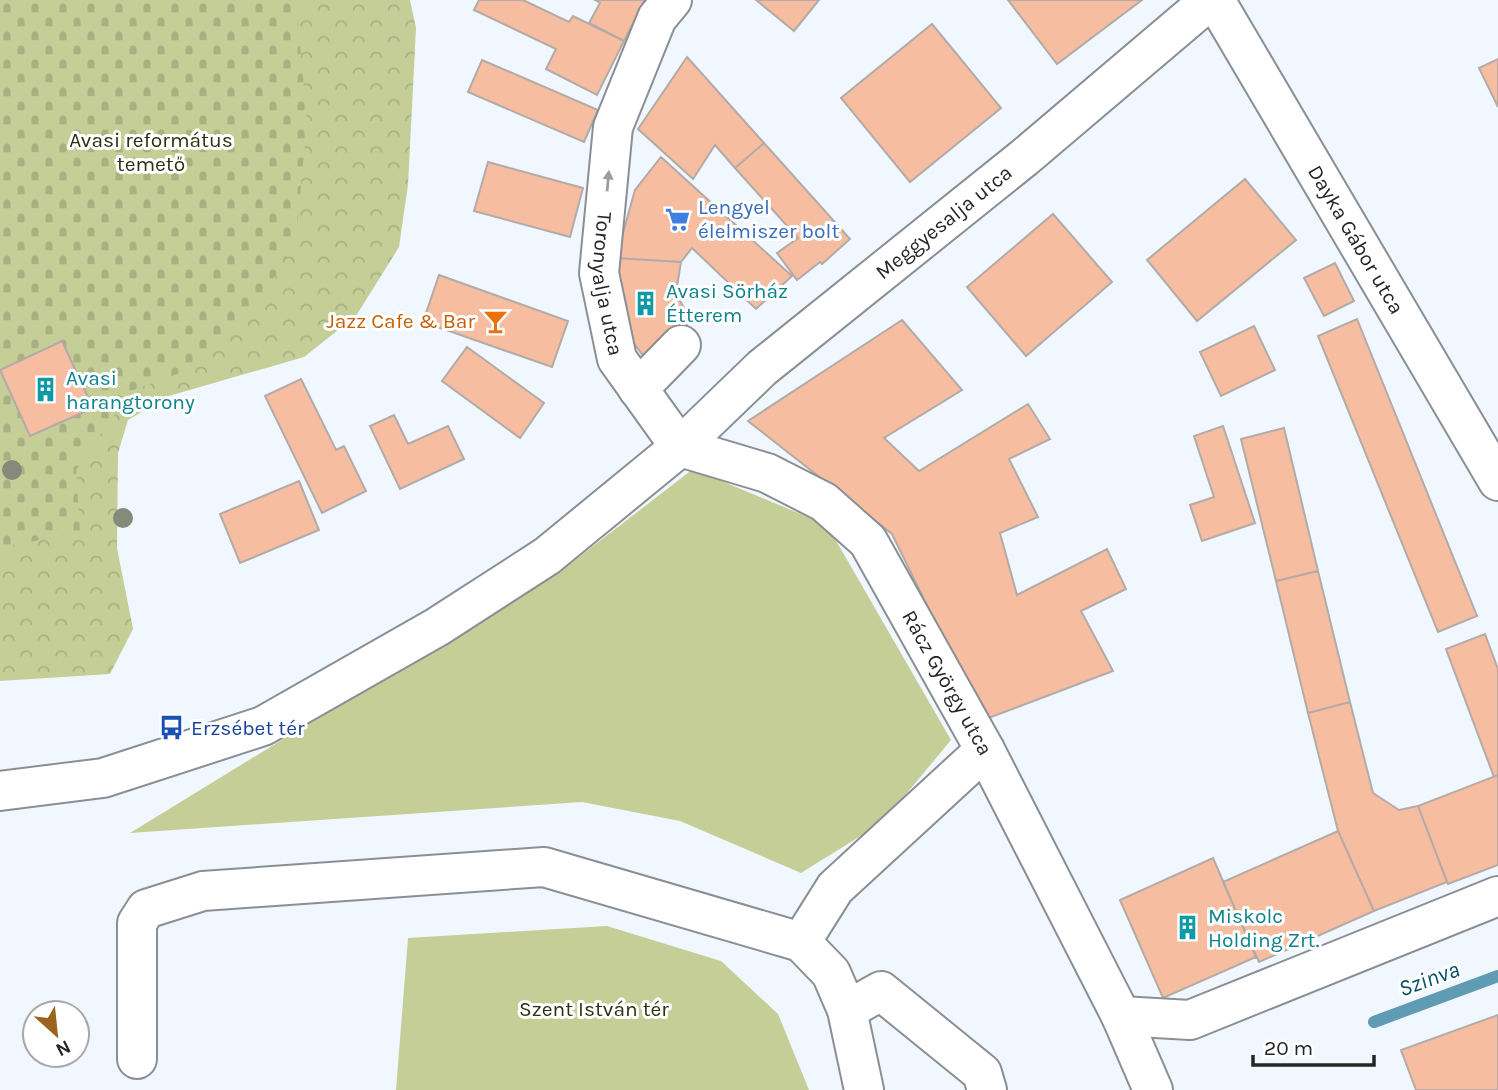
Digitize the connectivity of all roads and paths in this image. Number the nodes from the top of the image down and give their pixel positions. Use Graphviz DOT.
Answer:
graph roads {
  1 [pos="672,0"];
  2 [pos="1213,0"];
  3 [pos="681,345"];
  4 [pos="638,389"];
  5 [pos="680,447"];
  6 [pos="1498,481"];
  7 [pos="985,750"];
  8 [pos="0,791"];
  9 [pos="1498,896"];
  10 [pos="801,942"];
  11 [pos="847,1010"];
  12 [pos="1121,1016"];
  13 [pos="137,1059"];
  14 [pos="864,1090"];
  15 [pos="987,1090"];
  16 [pos="1153,1090"];
  4 -- 1 [label="street, Toronyalja utca, one-way"];
  2 -- 5 [label="street, Meggyesalja utca"];
  2 -- 6 [label="street, Dayka Gábor utca"];
  3 -- 4 [label="street"];
  4 -- 5 [label="street, Toronyalja utca"];
  5 -- 7 [label="street, Rácz György utca"];
  5 -- 8 [label="street"];
  7 -- 10 [label="street"];
  7 -- 12 [label="street, Rácz György utca"];
  9 -- 12 [label="street"];
  10 -- 11 [label="street"];
  10 -- 13 [label="street"];
  11 -- 14 [label="street"];
  11 -- 15 [label="street"];
  12 -- 16 [label="street, Rácz György utca"];
}
